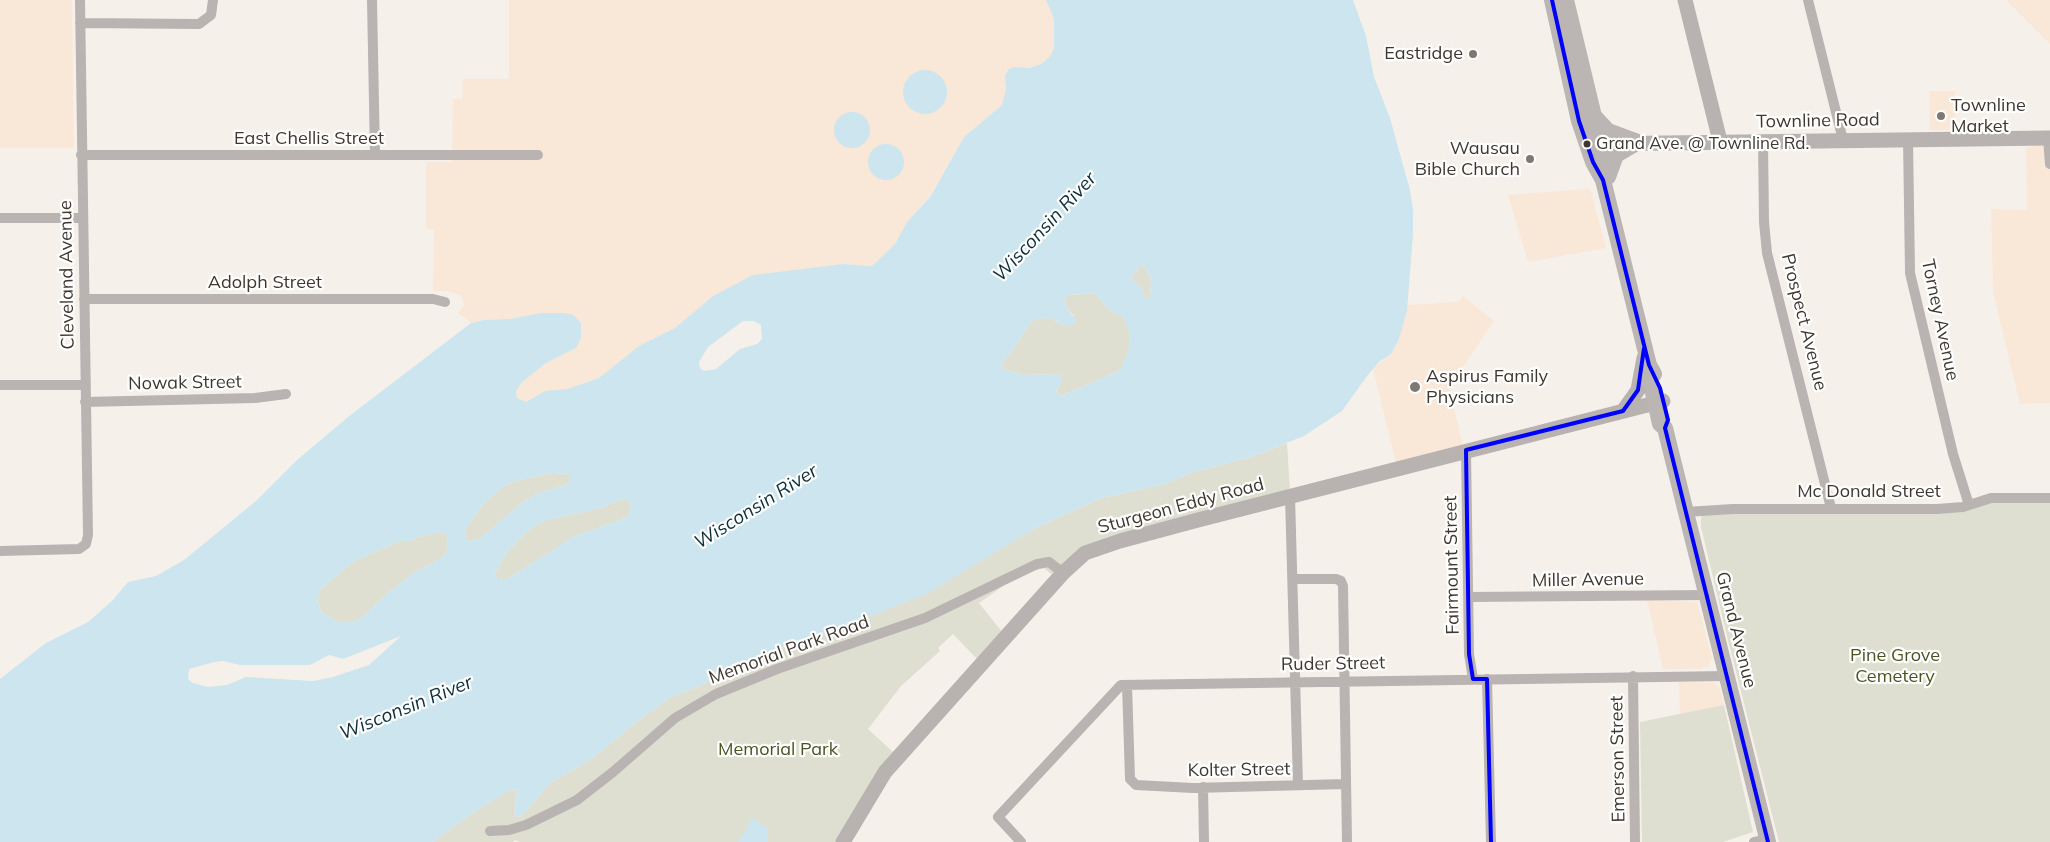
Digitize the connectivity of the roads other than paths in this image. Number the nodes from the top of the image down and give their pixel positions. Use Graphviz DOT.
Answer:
graph roads {
  1 [pos="80,0"];
  2 [pos="213,0"];
  3 [pos="372,0"];
  4 [pos="1552,0"];
  5 [pos="1566,0"];
  6 [pos="1685,0"];
  7 [pos="1808,0"];
  8 [pos="80,23"];
  9 [pos="1594,116"];
  10 [pos="2049,138"];
  11 [pos="1908,139"];
  12 [pos="1843,140"];
  13 [pos="1720,141"];
  14 [pos="1763,141"];
  15 [pos="1638,142"];
  16 [pos="1594,144"];
  17 [pos="81,155"];
  18 [pos="375,155"];
  19 [pos="538,155"];
  20 [pos="2050,164"];
  21 [pos="1604,184"];
  22 [pos="0,218"];
  23 [pos="82,218"];
  24 [pos="84,299"];
  25 [pos="445,302"];
  26 [pos="1644,341"];
  27 [pos="0,385"];
  28 [pos="85,385"];
  29 [pos="286,394"];
  30 [pos="86,402"];
  31 [pos="1659,402"];
  32 [pos="1622,411"];
  33 [pos="1466,450"];
  34 [pos="1290,496"];
  35 [pos="2050,498"];
  36 [pos="1969,505"];
  37 [pos="1831,508"];
  38 [pos="1686,512"];
  39 [pos="0,551"];
  40 [pos="1063,573"];
  41 [pos="1293,579"];
  42 [pos="1707,595"];
  43 [pos="1469,598"];
  44 [pos="1633,676"];
  45 [pos="1727,676"];
  46 [pos="1487,678"];
  47 [pos="1473,679"];
  48 [pos="1346,680"];
  49 [pos="1295,681"];
  50 [pos="1127,685"];
  51 [pos="1346,784"];
  52 [pos="1298,786"];
  53 [pos="1203,788"];
  54 [pos="490,832"];
  55 [pos="1763,841"];
  56 [pos="843,842"];
  57 [pos="1021,842"];
  58 [pos="1204,842"];
  59 [pos="1347,842"];
  60 [pos="1491,842"];
  61 [pos="1635,842"];
  1 -- 8 [label="street, Cleveland Avenue"];
  2 -- 8 [label="street"];
  3 -- 18 [label="street"];
  4 -- 16 [label="main road, Grand Avenue"];
  5 -- 9 [label="main road, Grand Avenue"];
  6 -- 13 [label="street"];
  7 -- 12 [label="street"];
  8 -- 17 [label="street, Cleveland Avenue"];
  9 -- 15 [label="main road"];
  9 -- 16 [label="main road, Grand Avenue"];
  10 -- 11 [label="street, Townline Road"];
  10 -- 20 [label="street"];
  11 -- 12 [label="street, Townline Road"];
  11 -- 36 [label="street, Torney Avenue"];
  12 -- 14 [label="street, Townline Road"];
  13 -- 14 [label="street, Townline Road"];
  13 -- 15 [label="street, Townline Road"];
  14 -- 37 [label="street, Prospect Avenue"];
  15 -- 16 [label="street, Townline Road"];
  15 -- 21 [label="main road"];
  16 -- 21 [label="main road, Grand Avenue"];
  17 -- 18 [label="street, East Chellis Street"];
  17 -- 23 [label="street, Cleveland Avenue"];
  18 -- 19 [label="street, East Chellis Street"];
  21 -- 26 [label="main road, Grand Avenue"];
  22 -- 23 [label="street"];
  23 -- 24 [label="street, Cleveland Avenue"];
  24 -- 25 [label="street, Adolph Street"];
  24 -- 28 [label="street, Cleveland Avenue"];
  26 -- 31 [label="main road, Grand Avenue"];
  26 -- 32 [label="street"];
  27 -- 28 [label="street"];
  28 -- 30 [label="street, Cleveland Avenue"];
  29 -- 30 [label="street, Nowak Street"];
  30 -- 39 [label="street, Cleveland Avenue"];
  31 -- 32 [label="street, Sturgeon Eddy Road"];
  31 -- 38 [label="main road, Grand Avenue"];
  32 -- 33 [label="street, Sturgeon Eddy Road"];
  33 -- 34 [label="street, Sturgeon Eddy Road"];
  33 -- 43 [label="street, Fairmount Street"];
  34 -- 40 [label="street, Sturgeon Eddy Road"];
  34 -- 41 [label="street"];
  35 -- 36 [label="street, Mc Donald Street"];
  36 -- 37 [label="street, Mc Donald Street"];
  37 -- 38 [label="street, Mc Donald Street"];
  38 -- 42 [label="main road, Grand Avenue"];
  40 -- 54 [label="street, Memorial Park Road"];
  40 -- 56 [label="street, Sturgeon Eddy Road"];
  41 -- 48 [label="street"];
  41 -- 49 [label="street"];
  42 -- 43 [label="street, Miller Avenue"];
  42 -- 45 [label="main road, Grand Avenue"];
  43 -- 47 [label="street, Fairmount Street"];
  44 -- 45 [label="street, Ruder Street"];
  44 -- 46 [label="street, Ruder Street"];
  44 -- 61 [label="street, Emerson Street"];
  45 -- 55 [label="main road, Grand Avenue"];
  46 -- 47 [label="street, Ruder Street"];
  46 -- 60 [label="street"];
  47 -- 48 [label="street, Ruder Street"];
  48 -- 49 [label="street, Ruder Street"];
  48 -- 51 [label="street"];
  49 -- 50 [label="street, Ruder Street"];
  49 -- 52 [label="street"];
  50 -- 53 [label="street, Kolter Street"];
  50 -- 57 [label="street"];
  51 -- 52 [label="street, Kolter Street"];
  51 -- 59 [label="street"];
  52 -- 53 [label="street, Kolter Street"];
  53 -- 58 [label="street"];
}
